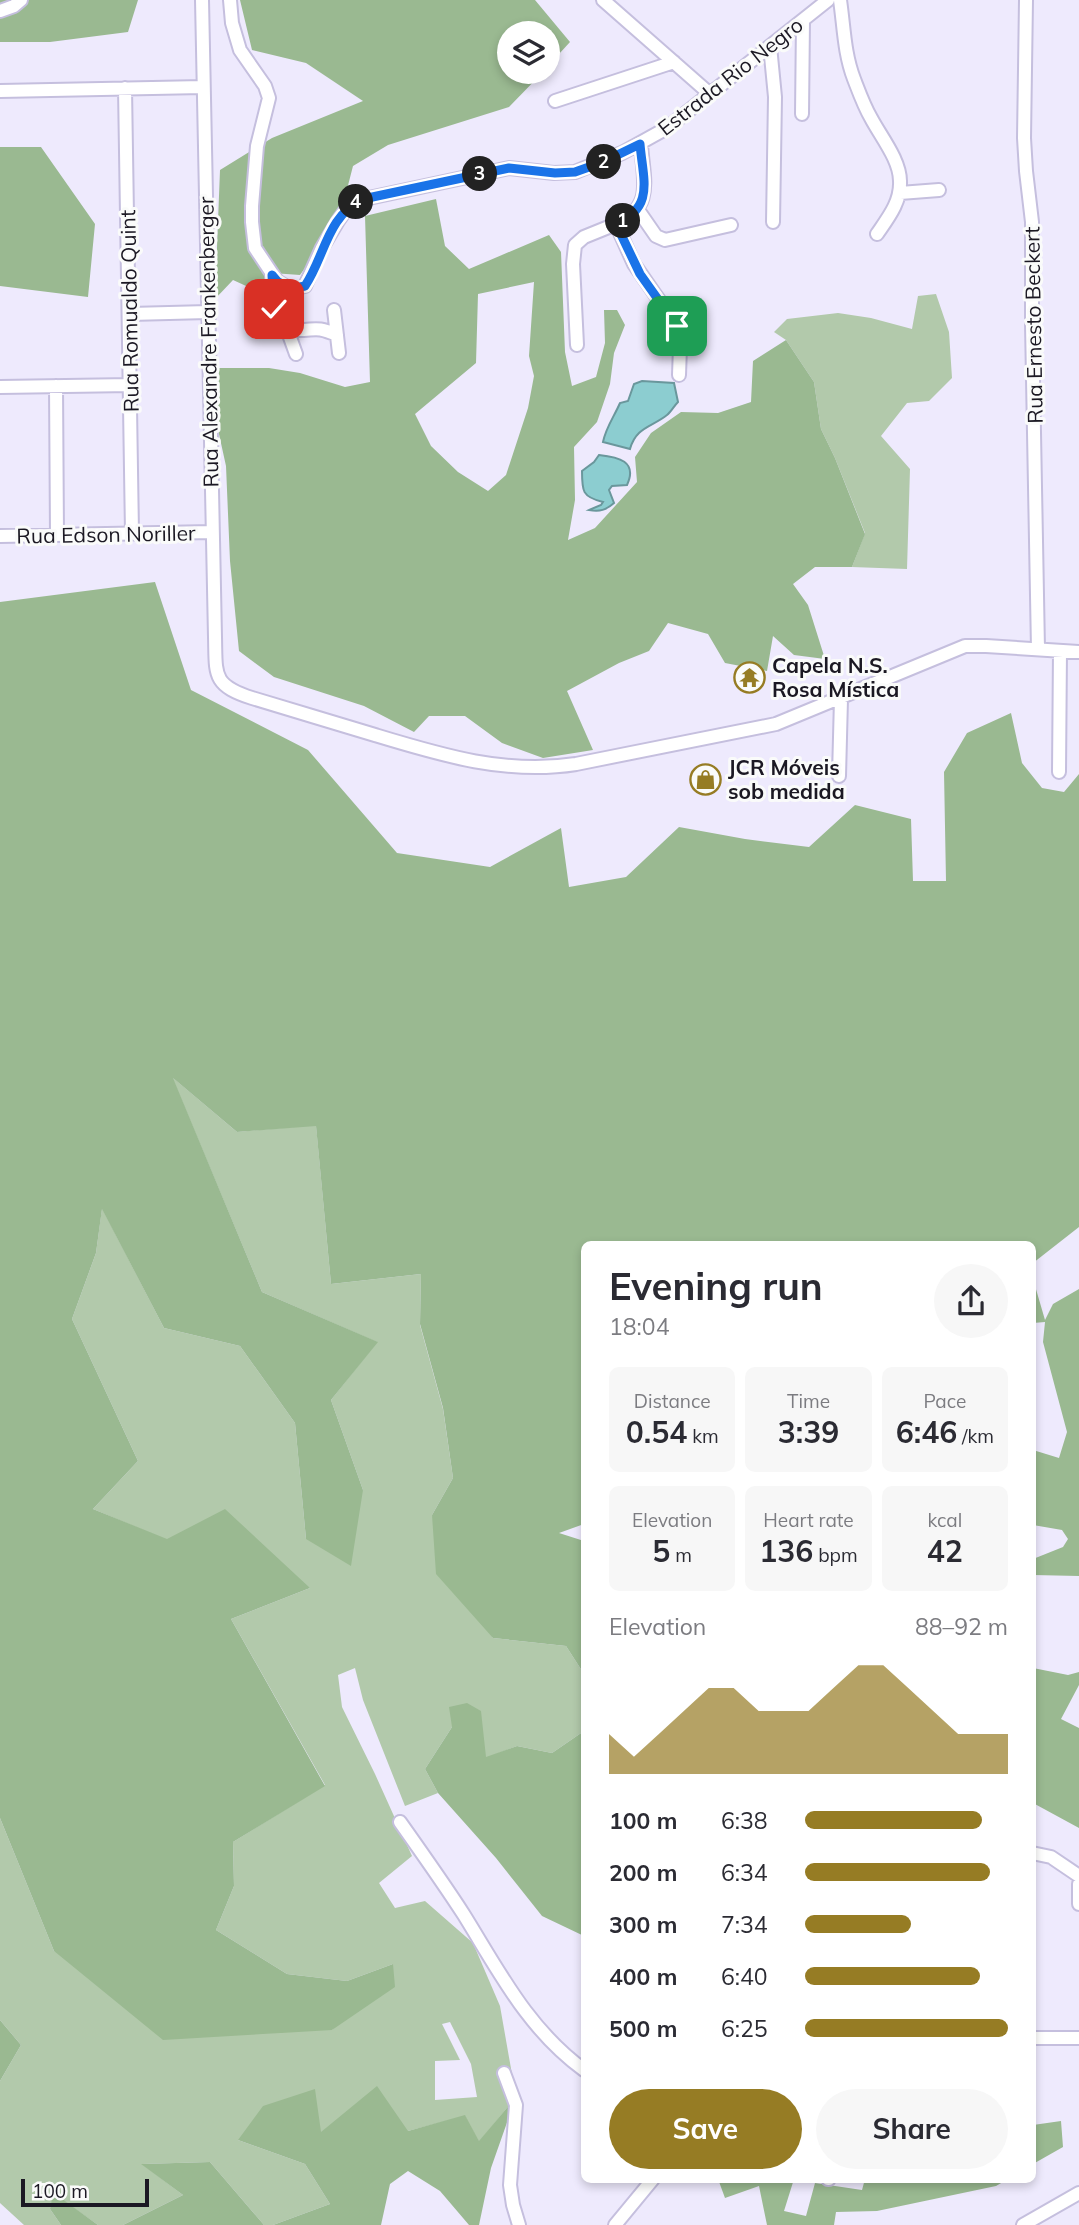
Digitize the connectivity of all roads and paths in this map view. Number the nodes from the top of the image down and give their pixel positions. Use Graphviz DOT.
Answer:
graph roads {
  1 [pos="21,0"];
  2 [pos="202,0"];
  3 [pos="230,0"];
  4 [pos="603,0"];
  5 [pos="828,0"];
  6 [pos="840,0"];
  7 [pos="1026,0"];
  8 [pos="0,10"];
  9 [pos="803,20"];
  10 [pos="770,46"];
  11 [pos="674,62"];
  12 [pos="203,87"];
  13 [pos="125,88"];
  14 [pos="0,91"];
  15 [pos="710,94"];
  16 [pos="555,101"];
  17 [pos="802,114"];
  18 [pos="640,144"];
  19 [pos="939,190"];
  20 [pos="900,193"];
  21 [pos="638,210"];
  22 [pos="773,222"];
  23 [pos="616,224"];
  24 [pos="731,225"];
  25 [pos="877,234"];
  26 [pos="272,275"];
  27 [pos="334,310"];
  28 [pos="208,312"];
  29 [pos="130,314"];
  30 [pos="287,330"];
  31 [pos="337,335"];
  32 [pos="577,345"];
  33 [pos="339,353"];
  34 [pos="296,354"];
  35 [pos="679,375"];
  36 [pos="131,385"];
  37 [pos="56,386"];
  38 [pos="0,387"];
  39 [pos="212,532"];
  40 [pos="132,533"];
  41 [pos="57,535"];
  42 [pos="0,536"];
  43 [pos="1038,649"];
  44 [pos="1060,651"];
  45 [pos="1079,652"];
  46 [pos="841,699"];
  47 [pos="1059,772"];
  48 [pos="839,776"];
  49 [pos="400,1822"];
  50 [pos="1036,1854"];
  51 [pos="1079,1876"];
  52 [pos="1079,1884"];
  53 [pos="1079,1904"];
  54 [pos="1036,2038"];
  55 [pos="1079,2038"];
  56 [pos="581,2068"];
  57 [pos="504,2073"];
  58 [pos="650,2183"];
  59 [pos="1079,2193"];
  60 [pos="519,2225"];
  61 [pos="615,2225"];
  62 [pos="1023,2225"];
  1 -- 8 [label="street"];
  2 -- 12 [label="street, Rua Alexandre Frankenberger"];
  3 -- 26 [label="street"];
  4 -- 11 [label="street"];
  5 -- 9 [label="street, Estrada Rio Negro"];
  6 -- 20 [label="street"];
  7 -- 43 [label="street, Rua Ernesto Beckert"];
  9 -- 10 [label="street, Estrada Rio Negro"];
  9 -- 17 [label="street"];
  10 -- 15 [label="street, Estrada Rio Negro"];
  10 -- 22 [label="street"];
  11 -- 15 [label="street"];
  11 -- 16 [label="street"];
  12 -- 13 [label="street"];
  12 -- 28 [label="street, Rua Alexandre Frankenberger"];
  13 -- 14 [label="street"];
  13 -- 29 [label="street, Rua Romualdo Quint"];
  15 -- 18 [label="street, Estrada Rio Negro"];
  18 -- 21 [label="street"];
  18 -- 26 [label="street, Estrada Rio Negro"];
  19 -- 20 [label="street"];
  20 -- 25 [label="street"];
  21 -- 23 [label="street"];
  21 -- 24 [label="street"];
  23 -- 32 [label="street"];
  23 -- 35 [label="street"];
  26 -- 30 [label="street"];
  27 -- 31 [label="street"];
  28 -- 29 [label="street"];
  28 -- 39 [label="street, Rua Alexandre Frankenberger"];
  29 -- 36 [label="street, Rua Romualdo Quint"];
  30 -- 31 [label="street"];
  30 -- 34 [label="street"];
  31 -- 33 [label="street"];
  36 -- 37 [label="street"];
  36 -- 40 [label="street, Rua Romualdo Quint"];
  37 -- 38 [label="street"];
  37 -- 41 [label="street"];
  39 -- 40 [label="street, Rua Edson Noriller"];
  39 -- 46 [label="street, Rua Alexandre Frankenberger"];
  40 -- 41 [label="street, Rua Edson Noriller"];
  41 -- 42 [label="street, Rua Edson Noriller"];
  43 -- 44 [label="street"];
  43 -- 46 [label="street"];
  44 -- 45 [label="street"];
  44 -- 47 [label="street"];
  46 -- 48 [label="street"];
  49 -- 56 [label="street"];
  50 -- 51 [label="street"];
  52 -- 53 [label="street"];
  54 -- 55 [label="street"];
  57 -- 60 [label="street"];
  58 -- 61 [label="street"];
  59 -- 62 [label="street"];
}
